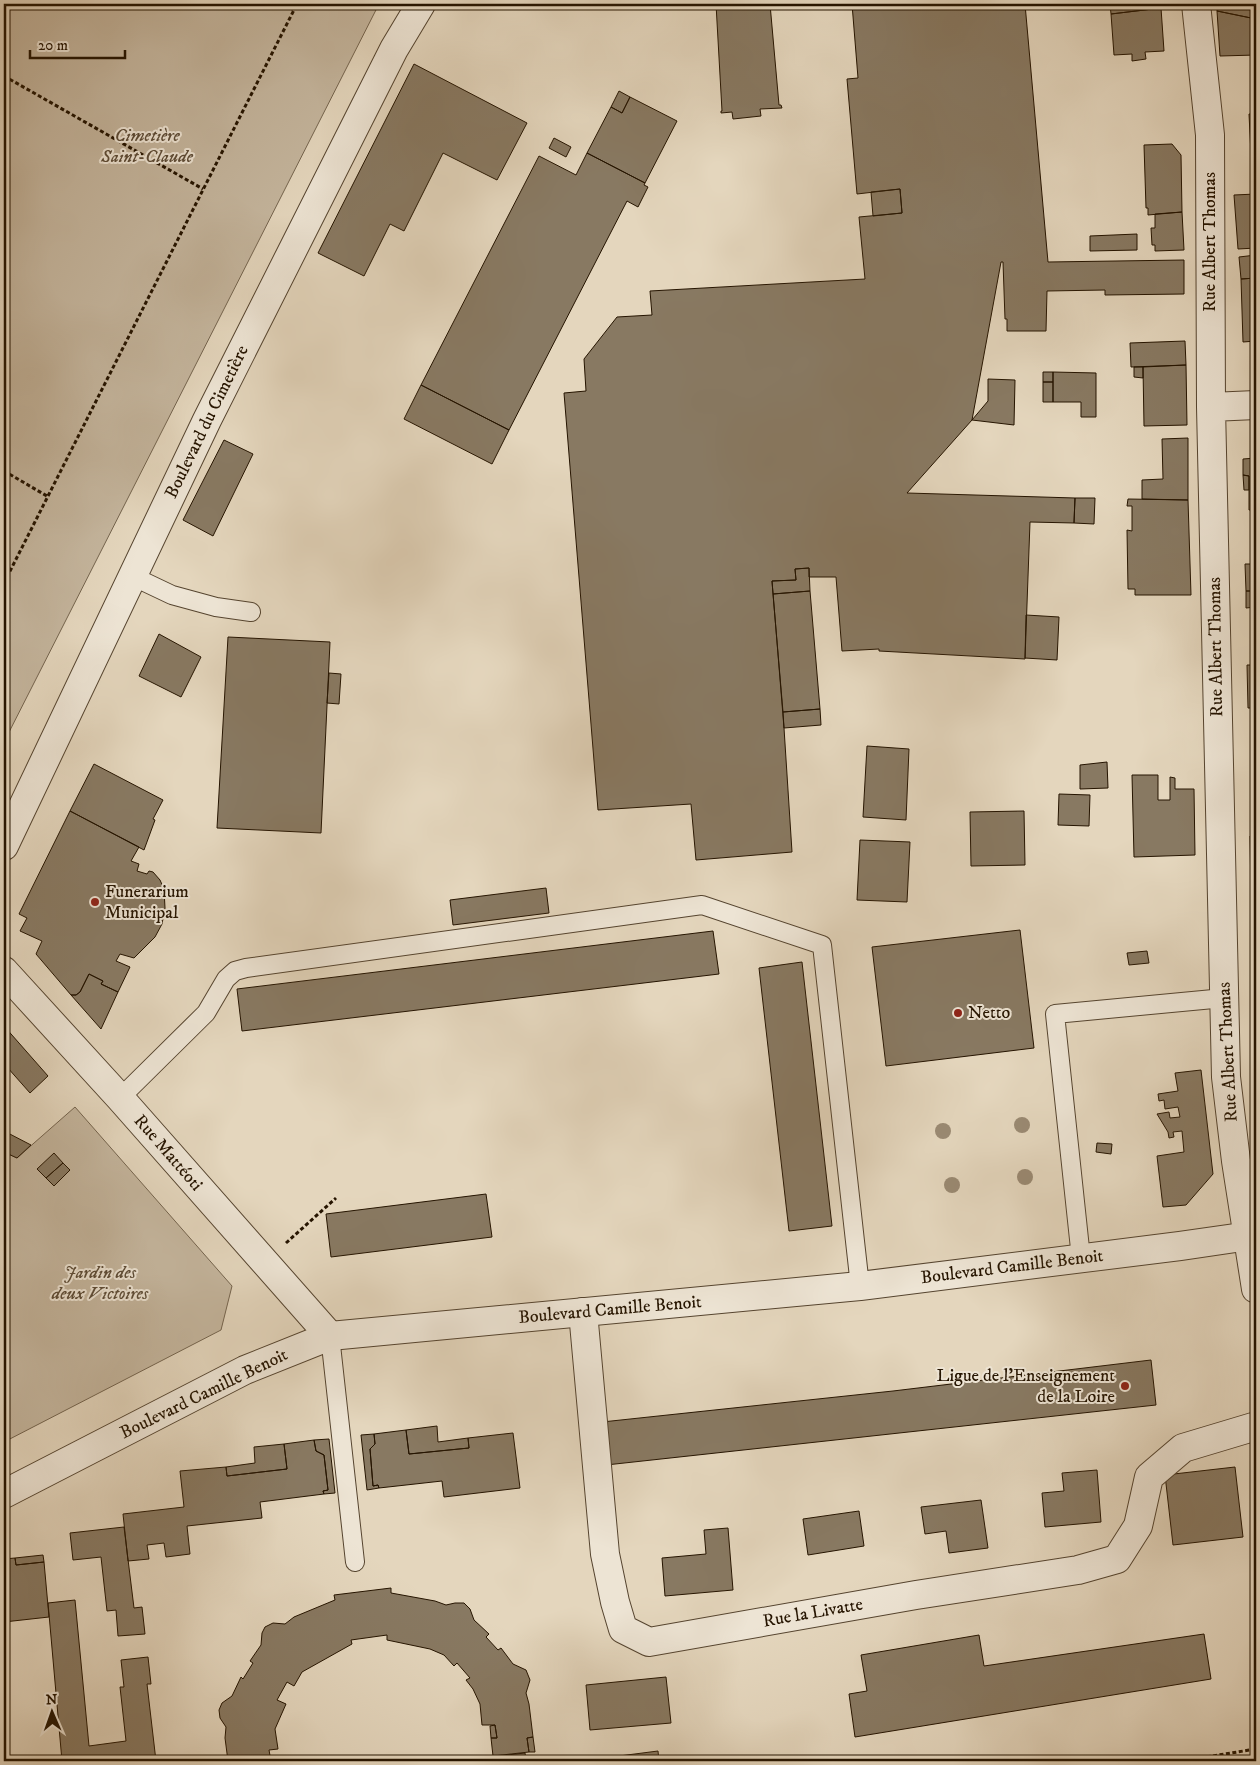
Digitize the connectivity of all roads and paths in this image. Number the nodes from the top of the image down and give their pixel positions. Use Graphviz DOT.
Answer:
graph roads {
  1 [pos="289,4"];
  2 [pos="297,4"];
  3 [pos="421,4"];
  4 [pos="1196,4"];
  5 [pos="293,10"];
  6 [pos="4,76"];
  7 [pos="203,189"];
  8 [pos="1256,405"];
  9 [pos="1211,407"];
  10 [pos="4,471"];
  11 [pos="47,496"];
  12 [pos="4,569"];
  13 [pos="9,572"];
  14 [pos="132,576"];
  15 [pos="4,583"];
  16 [pos="251,612"];
  17 [pos="4,846"];
  18 [pos="4,971"];
  19 [pos="1224,998"];
  20 [pos="120,1098"];
  21 [pos="336,1198"];
  22 [pos="1252,1235"];
  23 [pos="1081,1258"];
  24 [pos="264,1262"];
  25 [pos="860,1286"];
  26 [pos="1256,1289"];
  27 [pos="583,1312"];
  28 [pos="330,1336"];
  29 [pos="1253,1427"];
  30 [pos="4,1494"];
  31 [pos="354,1562"];
  32 [pos="1256,1749"];
  33 [pos="1181,1761"];
  1 -- 5 [label="path"];
  2 -- 5 [label="path"];
  3 -- 14 [label="street, Boulevard du Cimetière"];
  4 -- 9 [label="street, Rue Albert Thomas"];
  5 -- 7 [label="path"];
  6 -- 7 [label="path"];
  7 -- 11 [label="path"];
  8 -- 9 [label="street"];
  9 -- 19 [label="street, Rue Albert Thomas"];
  10 -- 11 [label="path"];
  11 -- 13 [label="path"];
  12 -- 13 [label="path"];
  13 -- 15 [label="path"];
  14 -- 16 [label="lane"];
  14 -- 17 [label="street, Boulevard du Cimetière"];
  18 -- 20 [label="street, Rue Mattéoti"];
  19 -- 22 [label="street, Rue Albert Thomas"];
  19 -- 23 [label="lane"];
  20 -- 24 [label="street, Rue Mattéoti"];
  20 -- 25 [label="lane"];
  21 -- 24 [label="path"];
  22 -- 23 [label="street, Boulevard Camille Benoit"];
  22 -- 26 [label="street, Rue Albert Thomas"];
  23 -- 25 [label="street, Boulevard Camille Benoit"];
  24 -- 28 [label="street, Rue Mattéoti"];
  25 -- 27 [label="street, Boulevard Camille Benoit"];
  27 -- 28 [label="street, Boulevard Camille Benoit"];
  27 -- 29 [label="street, Rue la Livatte"];
  28 -- 30 [label="street, Boulevard Camille Benoit"];
  28 -- 31 [label="lane"];
  32 -- 33 [label="path"];
}
